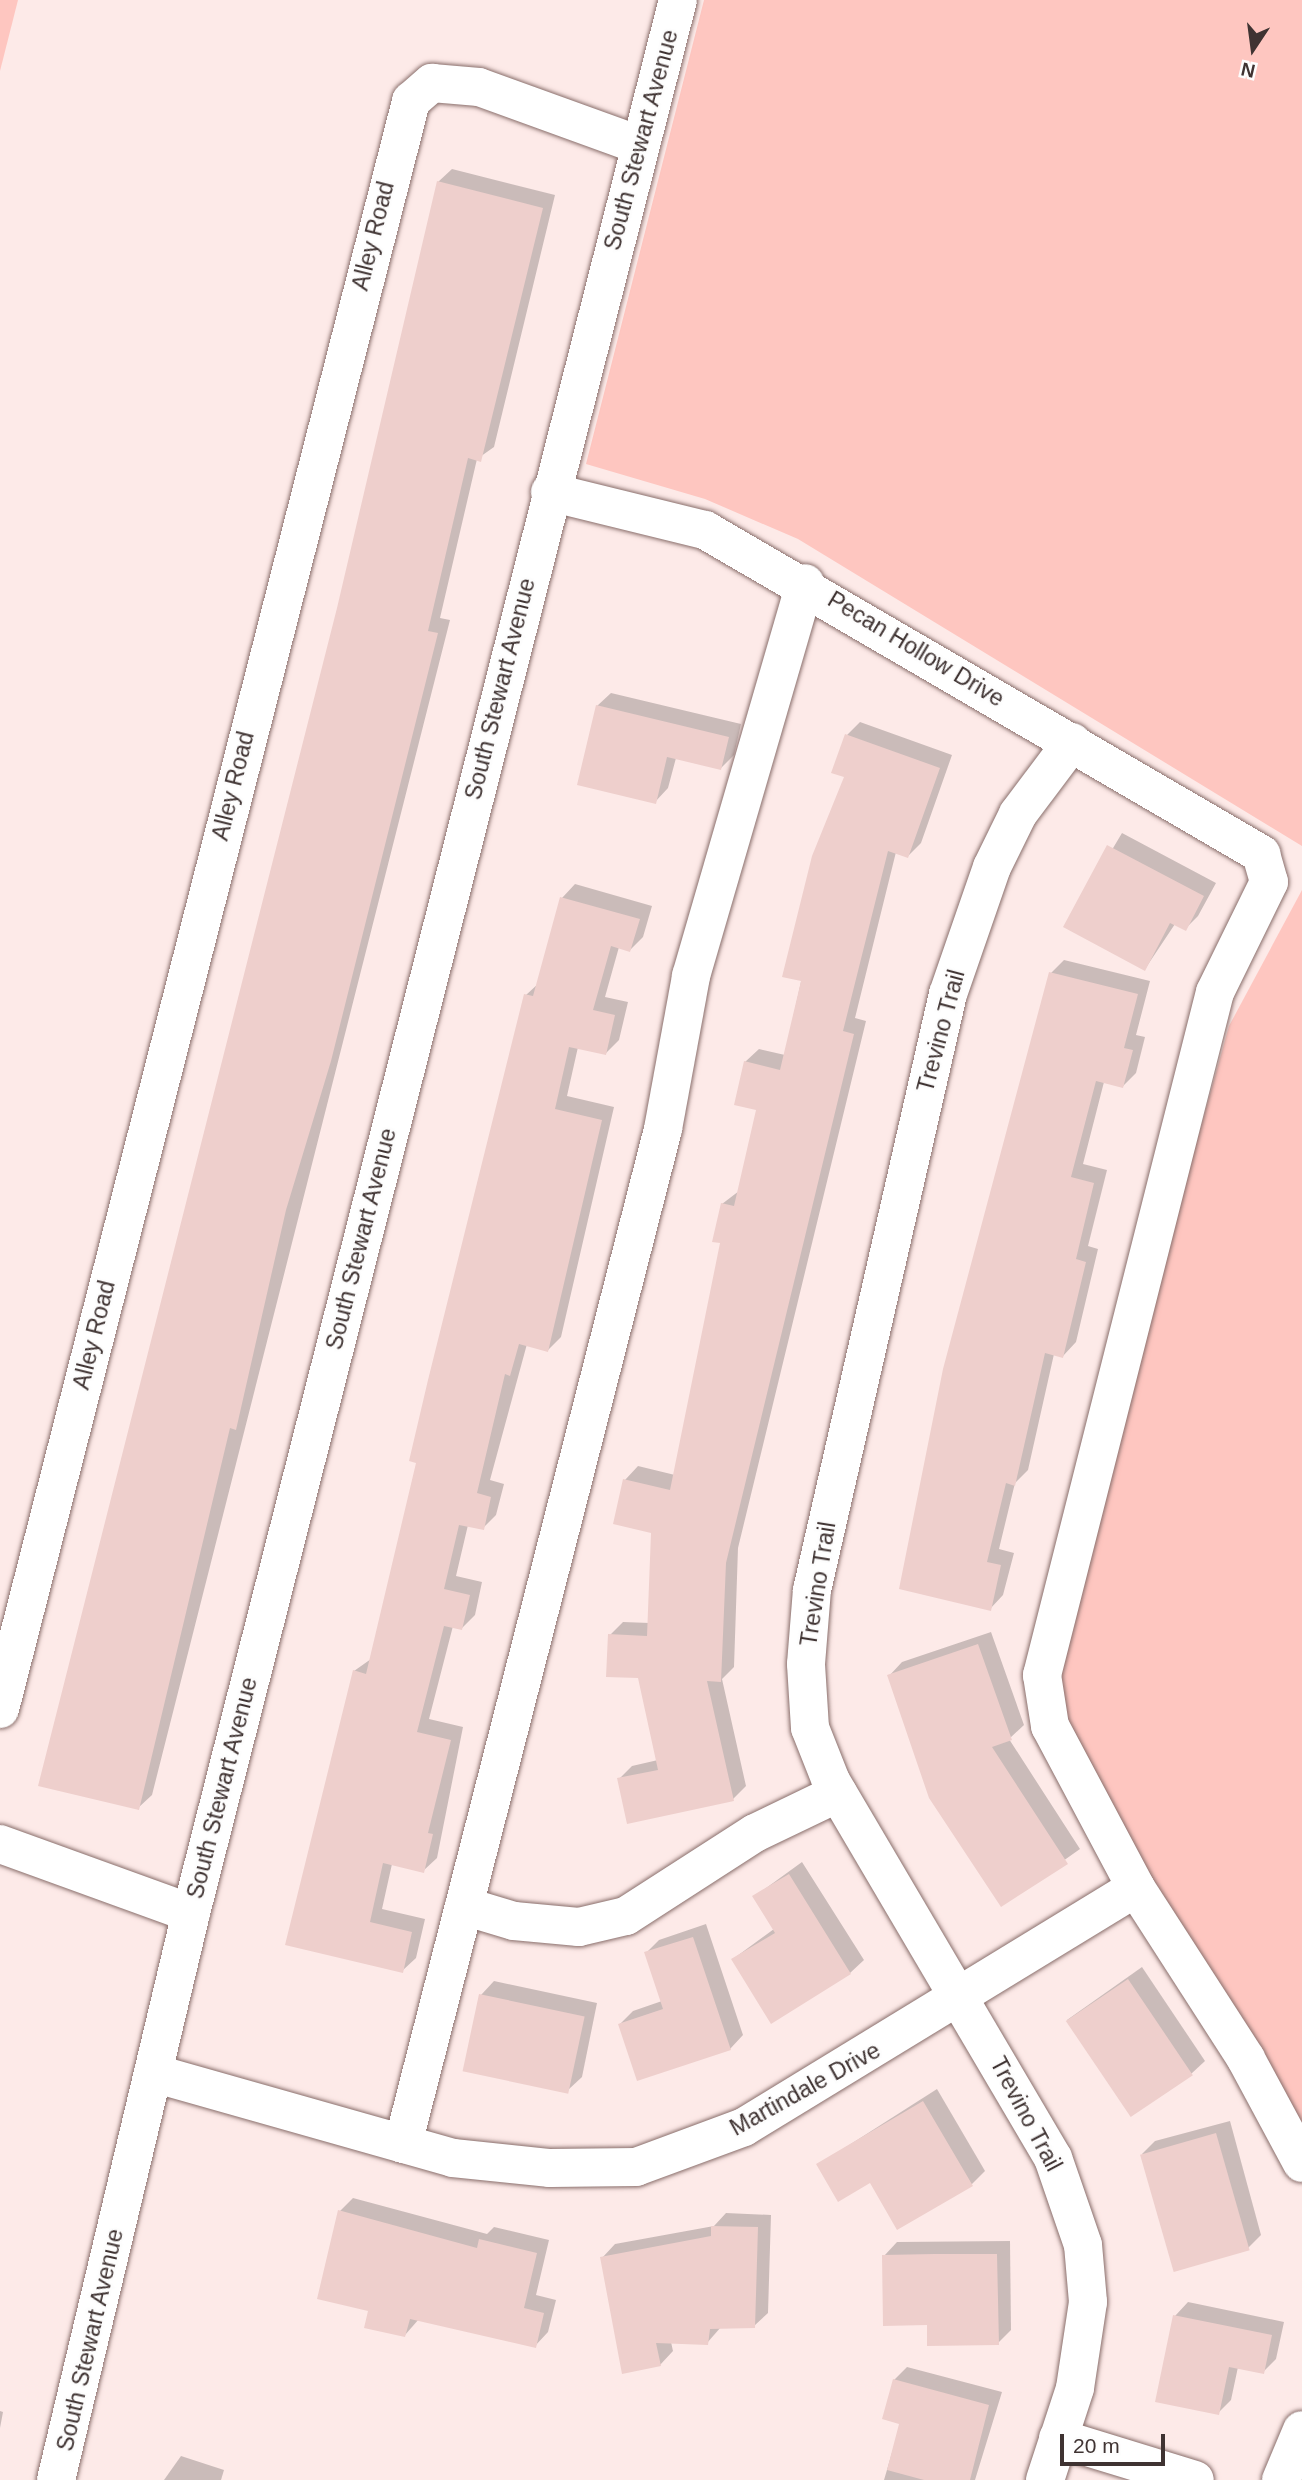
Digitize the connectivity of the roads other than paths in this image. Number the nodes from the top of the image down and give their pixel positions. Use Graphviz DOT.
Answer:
graph roads {
  1 [pos="678,0"];
  2 [pos="639,145"];
  3 [pos="550,492"];
  4 [pos="805,583"];
  5 [pos="1072,742"];
  6 [pos="0,1709"];
  7 [pos="838,1793"];
  8 [pos="0,1844"];
  9 [pos="1136,1888"];
  10 [pos="464,1906"];
  11 [pos="191,1913"];
  12 [pos="962,2000"];
  13 [pos="153,2073"];
  14 [pos="403,2144"];
  15 [pos="1302,2163"];
  16 [pos="1302,2430"];
  17 [pos="1058,2438"];
  18 [pos="56,2480"];
  19 [pos="1045,2480"];
  20 [pos="1195,2480"];
  21 [pos="1281,2480"];
  1 -- 2 [label="street, South Stewart Avenue"];
  2 -- 3 [label="street, South Stewart Avenue"];
  2 -- 6 [label="street, Alley Road"];
  3 -- 4 [label="street, Pecan Hollow Drive"];
  3 -- 11 [label="street, South Stewart Avenue"];
  4 -- 5 [label="street, Pecan Hollow Drive"];
  4 -- 10 [label="street"];
  5 -- 7 [label="street, Trevino Trail"];
  5 -- 9 [label="street, Pecan Hollow Drive"];
  7 -- 10 [label="street"];
  7 -- 12 [label="street, Trevino Trail"];
  8 -- 11 [label="street"];
  9 -- 12 [label="street, Martindale Drive"];
  9 -- 15 [label="street"];
  10 -- 14 [label="street"];
  11 -- 13 [label="street, South Stewart Avenue"];
  12 -- 14 [label="street, Martindale Drive"];
  12 -- 17 [label="street, Trevino Trail"];
  13 -- 14 [label="street, Martindale Drive"];
  13 -- 18 [label="street, South Stewart Avenue"];
  16 -- 21 [label="street"];
  17 -- 19 [label="street, Trevino Trail"];
  17 -- 20 [label="street"];
}
